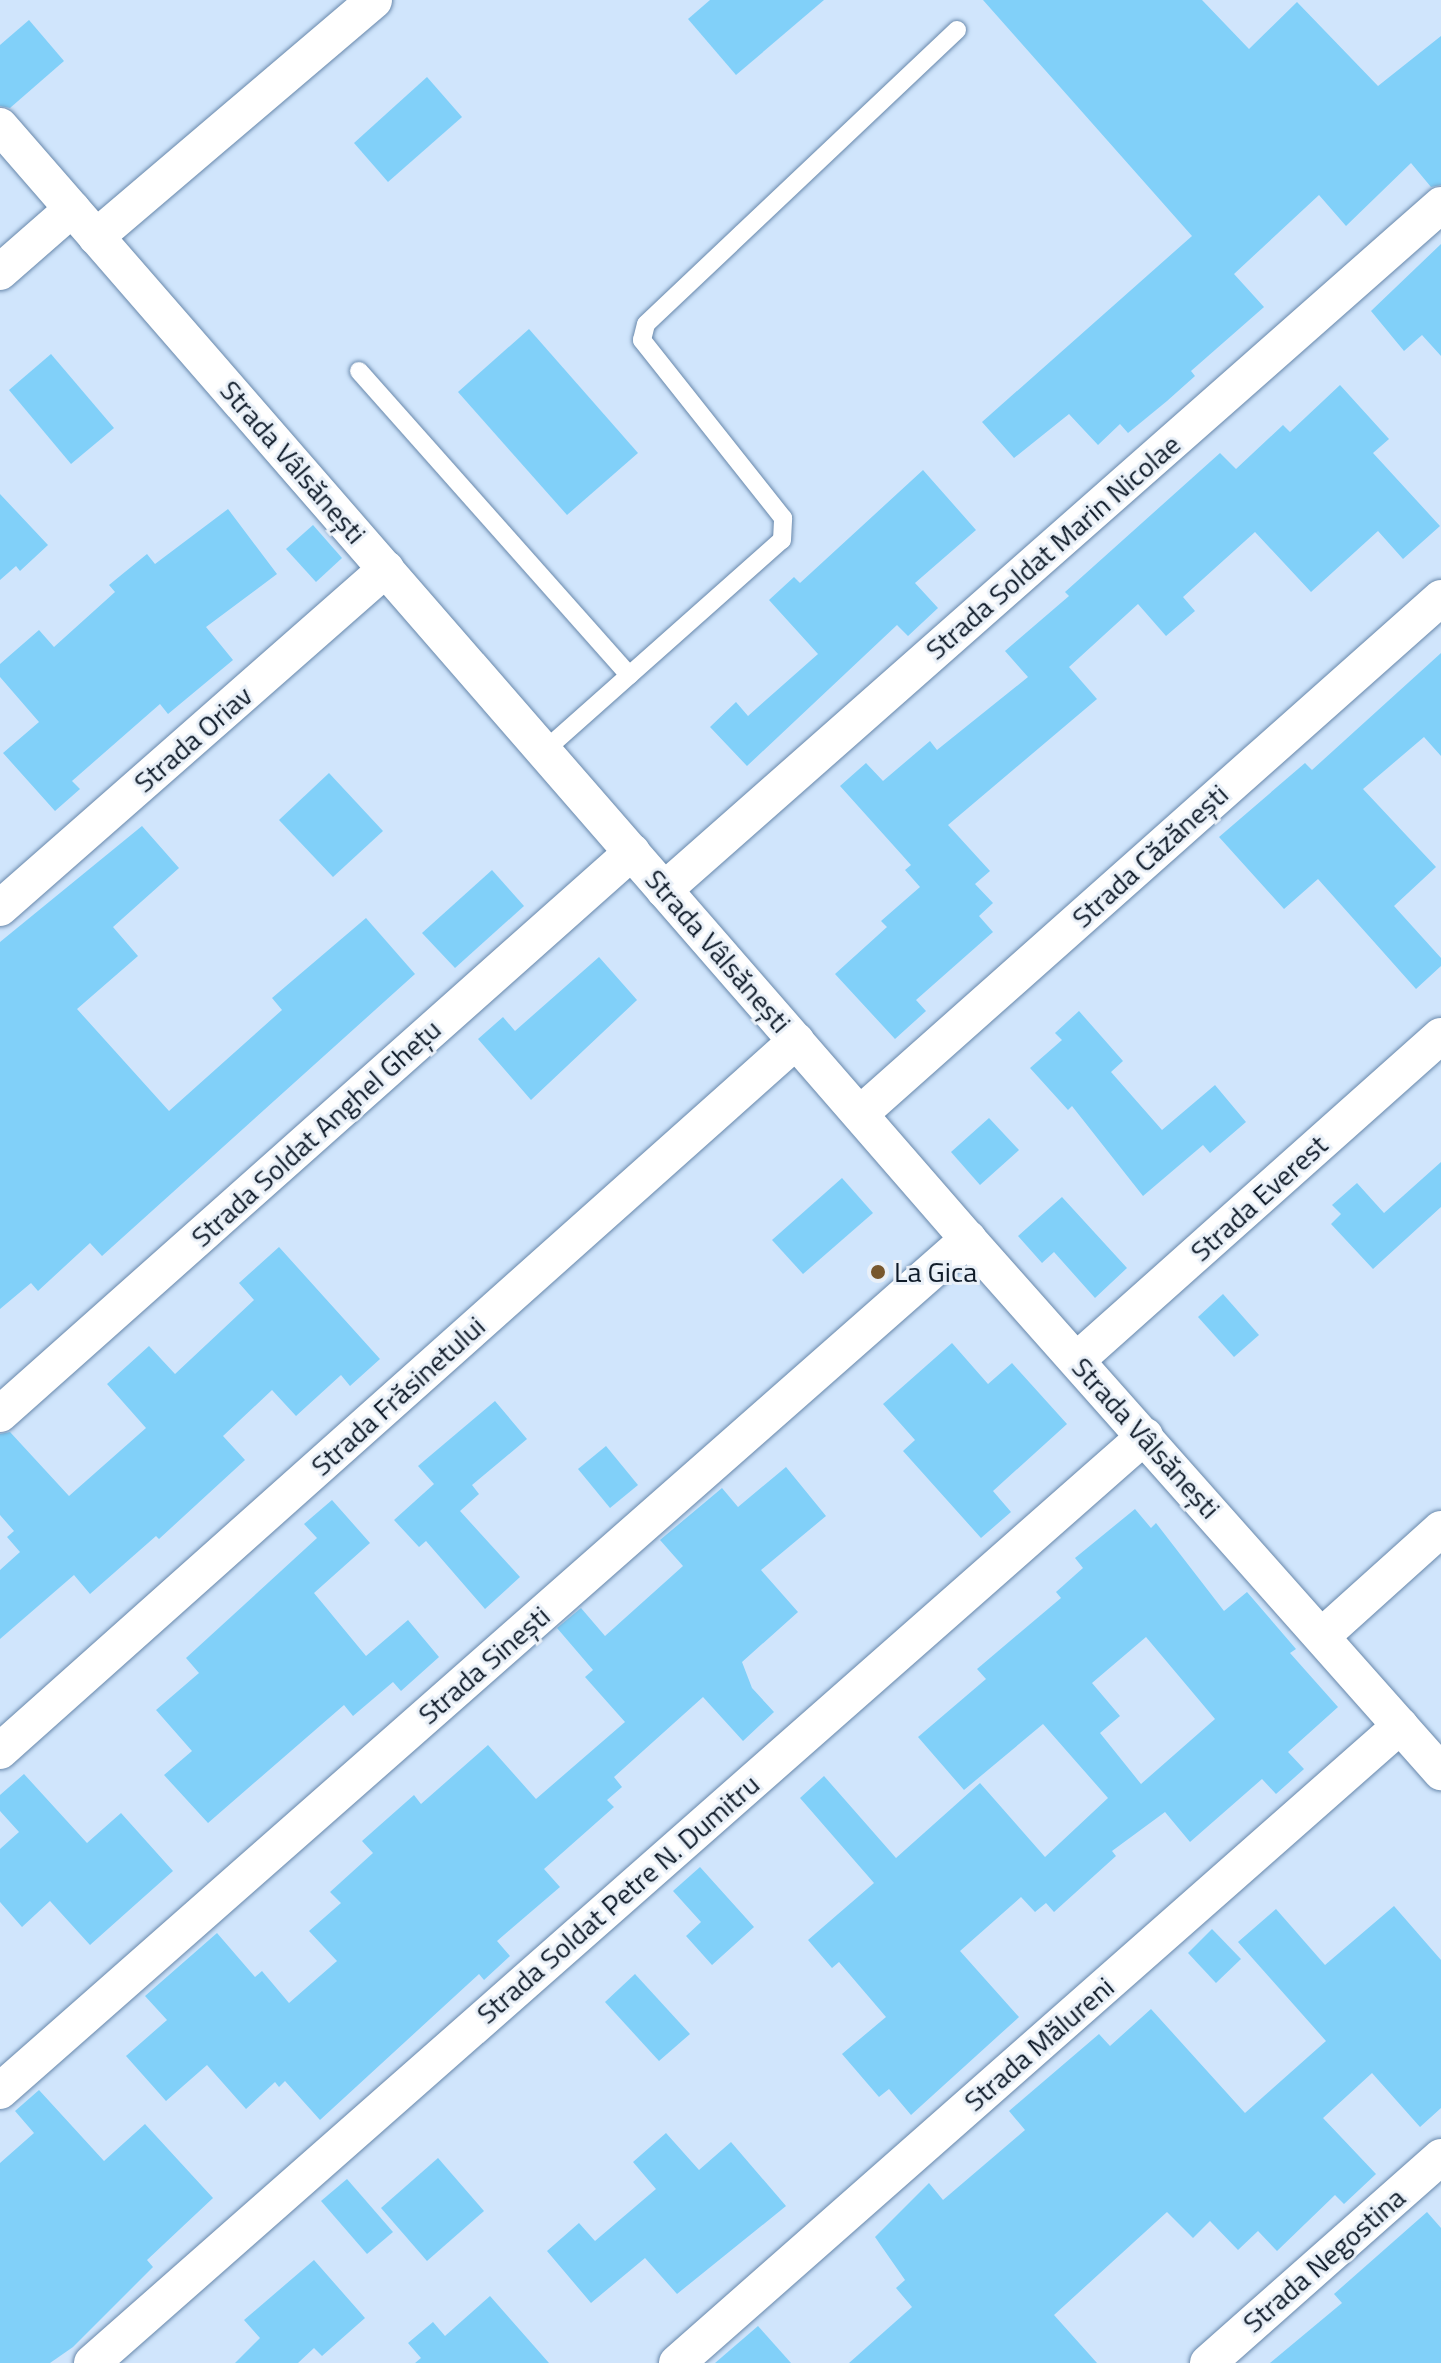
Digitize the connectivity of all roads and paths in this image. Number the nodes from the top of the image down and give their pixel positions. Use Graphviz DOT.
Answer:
graph roads {
  1 [pos="374,0"];
  2 [pos="957,30"];
  3 [pos="0,126"];
  4 [pos="1441,205"];
  5 [pos="72,209"];
  6 [pos="96,237"];
  7 [pos="0,272"];
  8 [pos="359,371"];
  9 [pos="386,569"];
  10 [pos="1441,598"];
  11 [pos="629,675"];
  12 [pos="544,751"];
  13 [pos="632,852"];
  14 [pos="664,890"];
  15 [pos="0,908"];
  16 [pos="1441,1036"];
  17 [pos="796,1041"];
  18 [pos="860,1114"];
  19 [pos="968,1239"];
  20 [pos="1077,1360"];
  21 [pos="0,1414"];
  22 [pos="1145,1436"];
  23 [pos="1441,1529"];
  24 [pos="1322,1636"];
  25 [pos="1400,1726"];
  26 [pos="0,1751"];
  27 [pos="1441,1772"];
  28 [pos="0,2091"];
  29 [pos="1441,2157"];
  30 [pos="92,2363"];
  31 [pos="677,2363"];
  32 [pos="1208,2363"];
  1 -- 6 [label="street"];
  2 -- 11 [label="lane"];
  3 -- 5 [label="street, Strada Vâlsănești"];
  4 -- 14 [label="street, Strada Soldat Marin Nicolae"];
  5 -- 6 [label="street, Strada Vâlsănești"];
  5 -- 7 [label="street"];
  6 -- 9 [label="street, Strada Vâlsănești"];
  8 -- 11 [label="lane"];
  9 -- 12 [label="street, Strada Vâlsănești"];
  9 -- 15 [label="street, Strada Oriav"];
  10 -- 18 [label="street, Strada Căzănești"];
  11 -- 12 [label="lane"];
  12 -- 13 [label="street, Strada Vâlsănești"];
  13 -- 14 [label="street, Strada Vâlsănești"];
  13 -- 21 [label="street, Strada Soldat Anghel Ghețu"];
  14 -- 17 [label="street, Strada Vâlsănești"];
  16 -- 20 [label="street, Strada Everest"];
  17 -- 18 [label="street, Strada Vâlsănești"];
  17 -- 26 [label="street, Strada Frăsinetului"];
  18 -- 19 [label="street, Strada Vâlsănești"];
  19 -- 20 [label="street, Strada Vâlsănești"];
  19 -- 28 [label="street, Strada Sinești"];
  20 -- 22 [label="street, Strada Vâlsănești"];
  22 -- 24 [label="street, Strada Vâlsănești"];
  22 -- 30 [label="street, Strada Soldat Petre N. Dumitru"];
  23 -- 24 [label="street"];
  24 -- 25 [label="street, Strada Vâlsănești"];
  25 -- 27 [label="street, Strada Vâlsănești"];
  25 -- 31 [label="street, Strada Mălureni"];
  29 -- 32 [label="street, Strada Negostina"];
}
